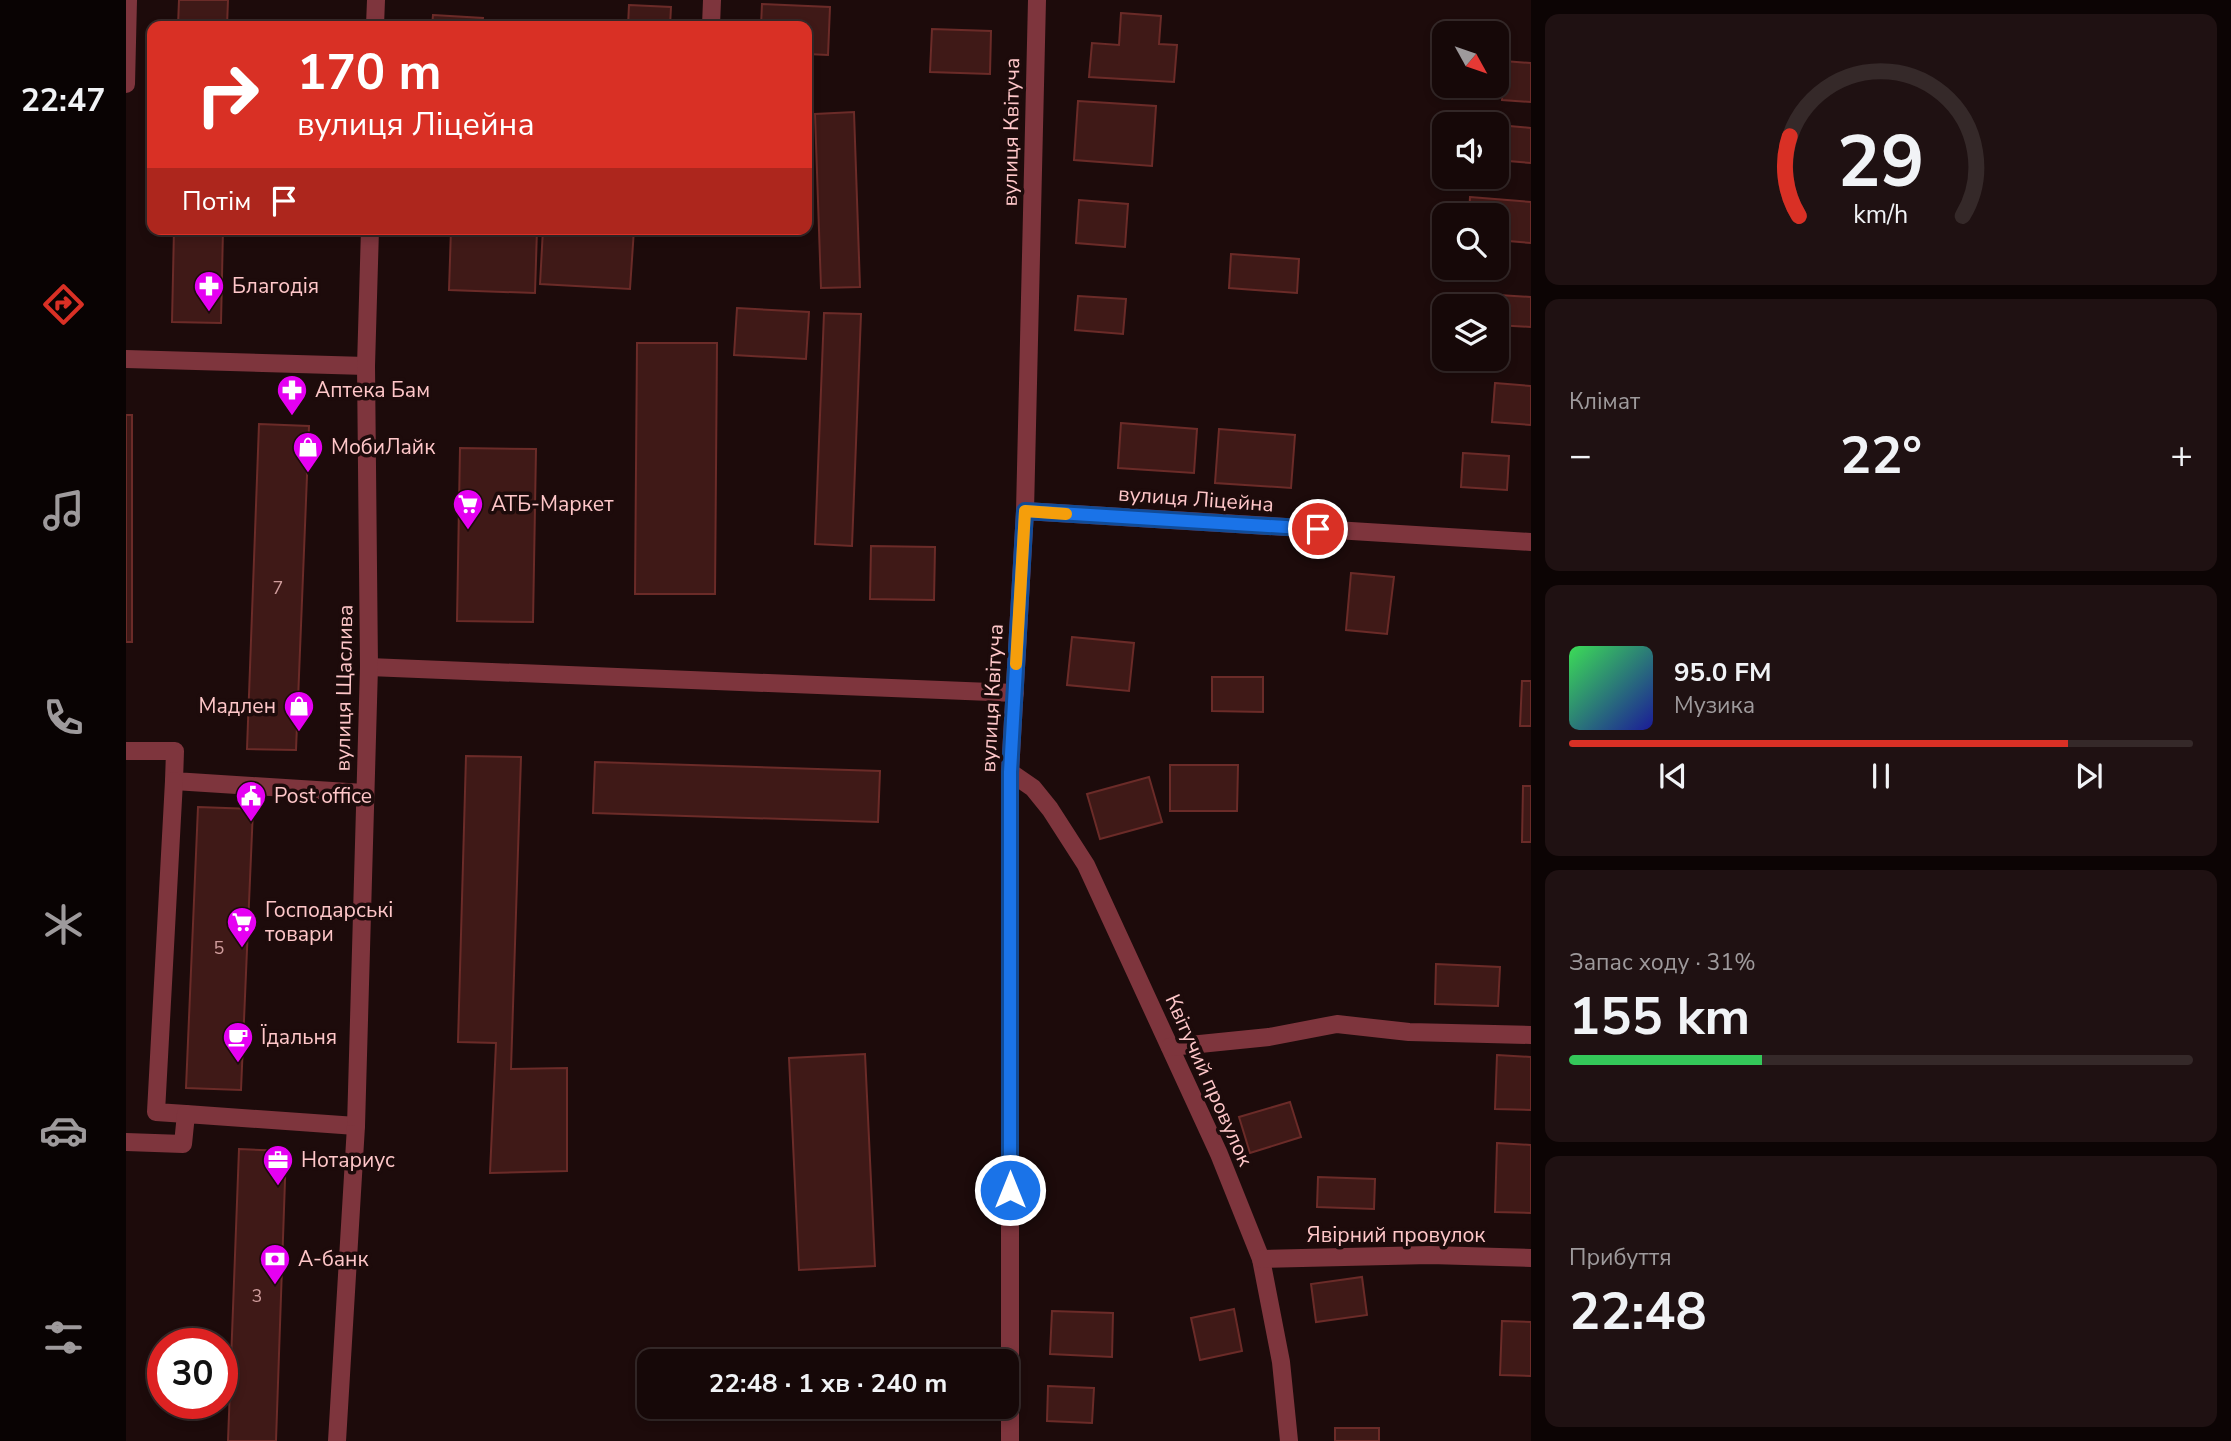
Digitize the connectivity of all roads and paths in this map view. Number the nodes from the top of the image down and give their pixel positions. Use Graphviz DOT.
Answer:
graph roads {
  1 [pos="128,0"];
  2 [pos="376,0"];
  3 [pos="712,0"];
  4 [pos="1037,0"];
  5 [pos="375,21"];
  6 [pos="711,21"];
  7 [pos="126,84"];
  8 [pos="370,235"];
  9 [pos="126,359"];
  10 [pos="366,366"];
  11 [pos="1025,511"];
  12 [pos="1531,542"];
  13 [pos="369,667"];
  14 [pos="1015,692"];
  15 [pos="126,751"];
  16 [pos="1010,772"];
  17 [pos="174,781"];
  18 [pos="364,793"];
  19 [pos="1531,1035"];
  20 [pos="1170,1047"];
  21 [pos="186,1114"];
  22 [pos="356,1126"];
  23 [pos="126,1142"];
  24 [pos="1531,1258"];
  25 [pos="1261,1259"];
  26 [pos="337,1441"];
  27 [pos="1010,1441"];
  28 [pos="1289,1441"];
  1 -- 7 [label="street"];
  2 -- 5 [label="street"];
  3 -- 6 [label="street"];
  4 -- 11 [label="street, вулиця Квітуча"];
  8 -- 10 [label="street, вулиця Щаслива"];
  9 -- 10 [label="street"];
  10 -- 13 [label="street, вулиця Щаслива"];
  11 -- 12 [label="street, вулиця Ліцейна"];
  11 -- 14 [label="street, вулиця Квітуча"];
  13 -- 14 [label="street"];
  13 -- 18 [label="street, вулиця Щаслива"];
  14 -- 16 [label="street, вулиця Квітуча"];
  15 -- 17 [label="street"];
  16 -- 20 [label="street, Квітучий провулок"];
  16 -- 27 [label="street, вулиця Квітуча"];
  17 -- 18 [label="street"];
  17 -- 21 [label="street"];
  18 -- 22 [label="street, вулиця Щаслива"];
  19 -- 20 [label="street"];
  20 -- 25 [label="street, Квітучий провулок"];
  21 -- 22 [label="street"];
  21 -- 23 [label="street"];
  22 -- 26 [label="street, вулиця Щаслива"];
  24 -- 25 [label="street, Явірний провулок"];
  25 -- 28 [label="street, Квітучий провулок"];
}
